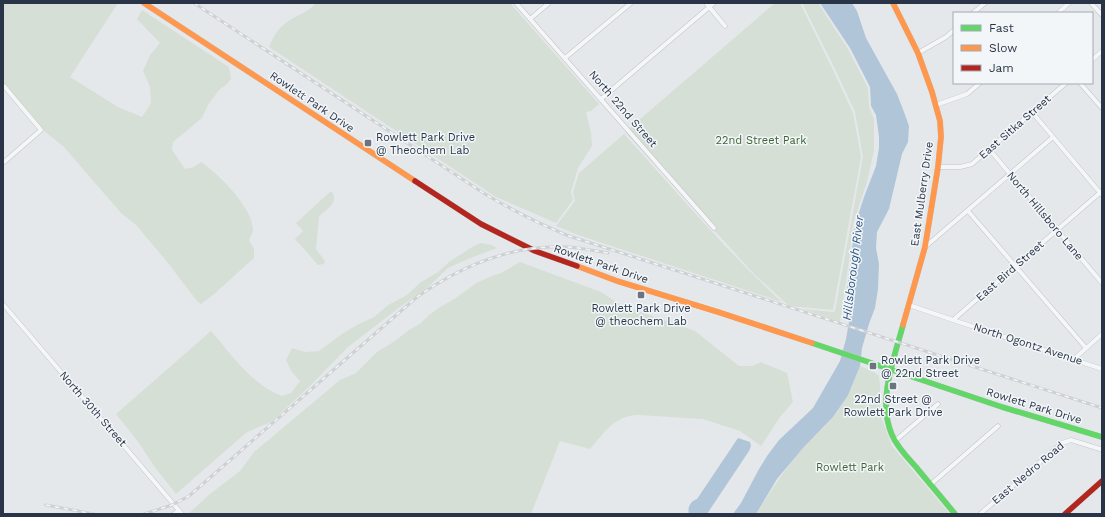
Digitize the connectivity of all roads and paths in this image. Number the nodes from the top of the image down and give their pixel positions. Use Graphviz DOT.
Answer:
graph roads {
  1 [pos="144,3"];
  2 [pos="516,3"];
  3 [pos="549,3"];
  4 [pos="631,3"];
  5 [pos="714,3"];
  6 [pos="893,3"];
  7 [pos="985,3"];
  8 [pos="1070,3"];
  9 [pos="1091,3"];
  10 [pos="708,5"];
  11 [pos="974,12"];
  12 [pos="1059,12"];
  13 [pos="1102,15"];
  14 [pos="530,19"];
  15 [pos="726,26"];
  16 [pos="953,31"];
  17 [pos="1102,51"];
  18 [pos="918,53"];
  19 [pos="566,58"];
  20 [pos="1093,59"];
  21 [pos="979,84"];
  22 [pos="1065,84"];
  23 [pos="1081,84"];
  24 [pos="4,87"];
  25 [pos="600,99"];
  26 [pos="936,105"];
  27 [pos="1102,108"];
  28 [pos="1032,112"];
  29 [pos="1053,137"];
  30 [pos="989,149"];
  31 [pos="3,163"];
  32 [pos="938,167"];
  33 [pos="1010,174"];
  34 [pos="1101,193"];
  35 [pos="968,211"];
  36 [pos="714,228"];
  37 [pos="1057,230"];
  38 [pos="925,247"];
  39 [pos="1015,266"];
  40 [pos="1102,283"];
  41 [pos="3,304"];
  42 [pos="909,305"];
  43 [pos="954,320"];
  44 [pos="1102,334"];
  45 [pos="1086,348"];
  46 [pos="1074,359"];
  47 [pos="1102,369"];
  48 [pos="891,370"];
  49 [pos="938,404"];
  50 [pos="998,426"];
  51 [pos="1102,437"];
  52 [pos="895,441"];
  53 [pos="1102,448"];
  54 [pos="1102,481"];
  55 [pos="930,485"];
  56 [pos="181,512"];
  57 [pos="174,514"];
  58 [pos="955,514"];
  59 [pos="980,514"];
  60 [pos="1065,514"];
  1 -- 48 [label="street, Rowlett Park Drive"];
  2 -- 14 [label="street, North 22nd Street"];
  3 -- 14 [label="street"];
  4 -- 19 [label="street"];
  5 -- 10 [label="street"];
  6 -- 18 [label="street, East Mulberry Drive"];
  7 -- 11 [label="street"];
  8 -- 12 [label="street"];
  9 -- 13 [label="street"];
  10 -- 15 [label="street"];
  10 -- 25 [label="street"];
  14 -- 19 [label="street, North 22nd Street"];
  16 -- 18 [label="street"];
  17 -- 20 [label="street"];
  18 -- 26 [label="street, East Mulberry Drive"];
  19 -- 25 [label="street, North 22nd Street"];
  21 -- 26 [label="street"];
  22 -- 28 [label="street, East Sitka Street"];
  23 -- 27 [label="street"];
  24 -- 31 [label="street"];
  25 -- 36 [label="street, North 22nd Street"];
  26 -- 32 [label="street, East Mulberry Drive"];
  28 -- 29 [label="street"];
  28 -- 30 [label="street, East Sitka Street"];
  29 -- 33 [label="street"];
  29 -- 34 [label="street"];
  30 -- 32 [label="street, East Sitka Street"];
  30 -- 33 [label="street, North Hillsboro Lane"];
  32 -- 38 [label="street, East Mulberry Drive"];
  33 -- 35 [label="street"];
  33 -- 37 [label="street, North Hillsboro Lane"];
  34 -- 37 [label="street, East Bird Street"];
  35 -- 38 [label="street"];
  35 -- 39 [label="street"];
  37 -- 39 [label="street, East Bird Street"];
  37 -- 40 [label="street, North Hillsboro Lane"];
  38 -- 42 [label="street, East Mulberry Drive"];
  39 -- 43 [label="street, East Bird Street"];
  39 -- 45 [label="street"];
  41 -- 56 [label="street, North 30th Street"];
  42 -- 43 [label="street"];
  42 -- 48 [label="street, East Mulberry Drive"];
  43 -- 46 [label="street, North Ogontz Avenue"];
  44 -- 45 [label="street"];
  45 -- 46 [label="street"];
  46 -- 47 [label="street, North Ogontz Avenue"];
  48 -- 51 [label="street, Rowlett Park Drive"];
  48 -- 52 [label="street"];
  49 -- 52 [label="street"];
  50 -- 55 [label="street"];
  52 -- 55 [label="street"];
  53 -- 59 [label="street, East Nedro Road"];
  54 -- 60 [label="street"];
  55 -- 58 [label="street"];
  56 -- 57 [label="street"];
}
